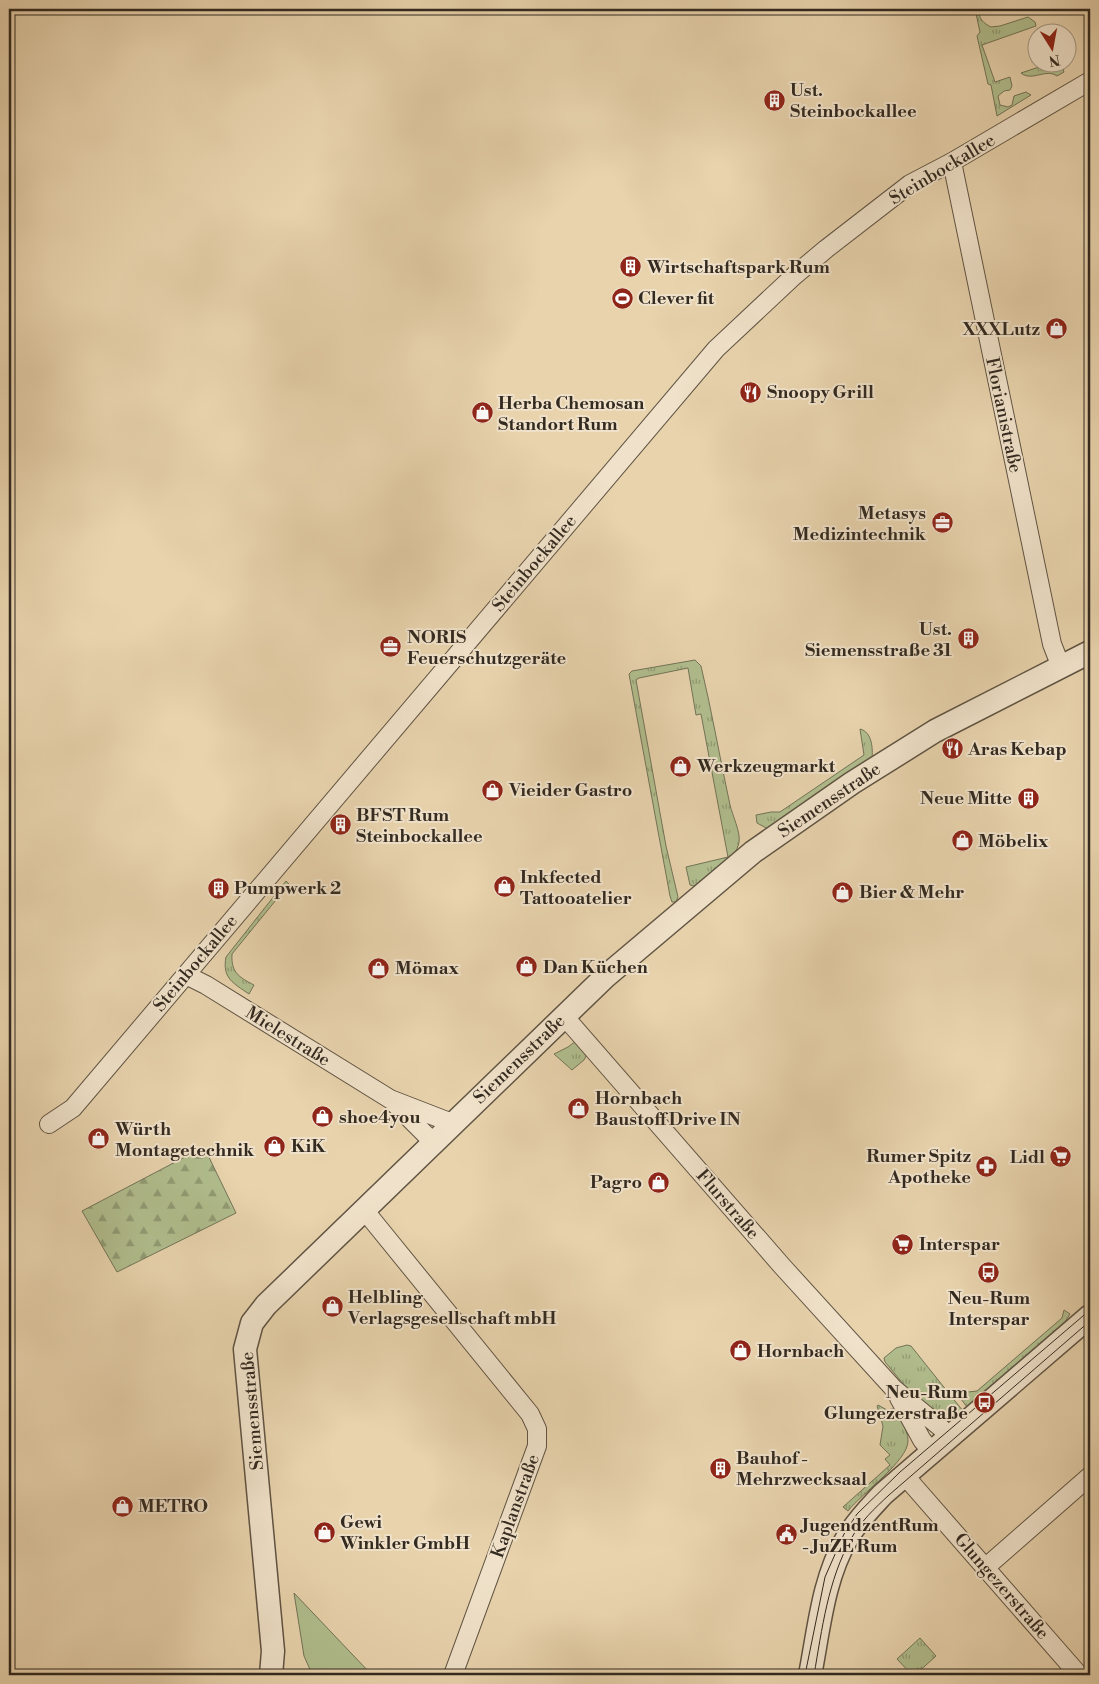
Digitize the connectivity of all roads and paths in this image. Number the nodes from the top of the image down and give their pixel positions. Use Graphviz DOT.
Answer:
graph roads {
  1 [pos="1090,81"];
  2 [pos="952,162"];
  3 [pos="1090,652"];
  4 [pos="1061,667"];
  5 [pos="186,975"];
  6 [pos="564,1016"];
  7 [pos="390,1099"];
  8 [pos="452,1123"];
  9 [pos="49,1124"];
  10 [pos="433,1142"];
  11 [pos="365,1211"];
  12 [pos="1090,1316"];
  13 [pos="894,1389"];
  14 [pos="950,1437"];
  15 [pos="932,1452"];
  16 [pos="904,1476"];
  17 [pos="1090,1476"];
  18 [pos="986,1567"];
  19 [pos="273,1651"];
  20 [pos="271,1675"];
  21 [pos="281,1675"];
  22 [pos="453,1675"];
  23 [pos="810,1675"];
  24 [pos="1079,1675"];
  1 -- 2 [label="street, Steinbockallee"];
  2 -- 4 [label="street, Florianistraße"];
  2 -- 5 [label="street, Steinbockallee"];
  3 -- 4 [label="street, Siemensstraße"];
  4 -- 6 [label="street, Siemensstraße"];
  5 -- 7 [label="street, Mielestraße"];
  5 -- 9 [label="street, Steinbockallee"];
  6 -- 8 [label="street, Siemensstraße"];
  6 -- 13 [label="street, Flurstraße"];
  7 -- 8 [label="street, Mielestraße"];
  7 -- 10 [label="street, Mielestraße"];
  8 -- 10 [label="street, Siemensstraße"];
  10 -- 11 [label="street, Siemensstraße"];
  11 -- 19 [label="street, Siemensstraße"];
  11 -- 22 [label="street, Kaplanstraße"];
  12 -- 14 [label="street"];
  13 -- 14 [label="street, Flurstraße"];
  13 -- 15 [label="street, Flurstraße"];
  14 -- 15 [label="street"];
  15 -- 16 [label="street"];
  16 -- 18 [label="street, Glungezerstraße"];
  16 -- 23 [label="street"];
  17 -- 18 [label="street"];
  18 -- 24 [label="street, Glungezerstraße"];
  19 -- 20 [label="street, Siemensstraße"];
  19 -- 21 [label="street, Siemensstraße"];
}
